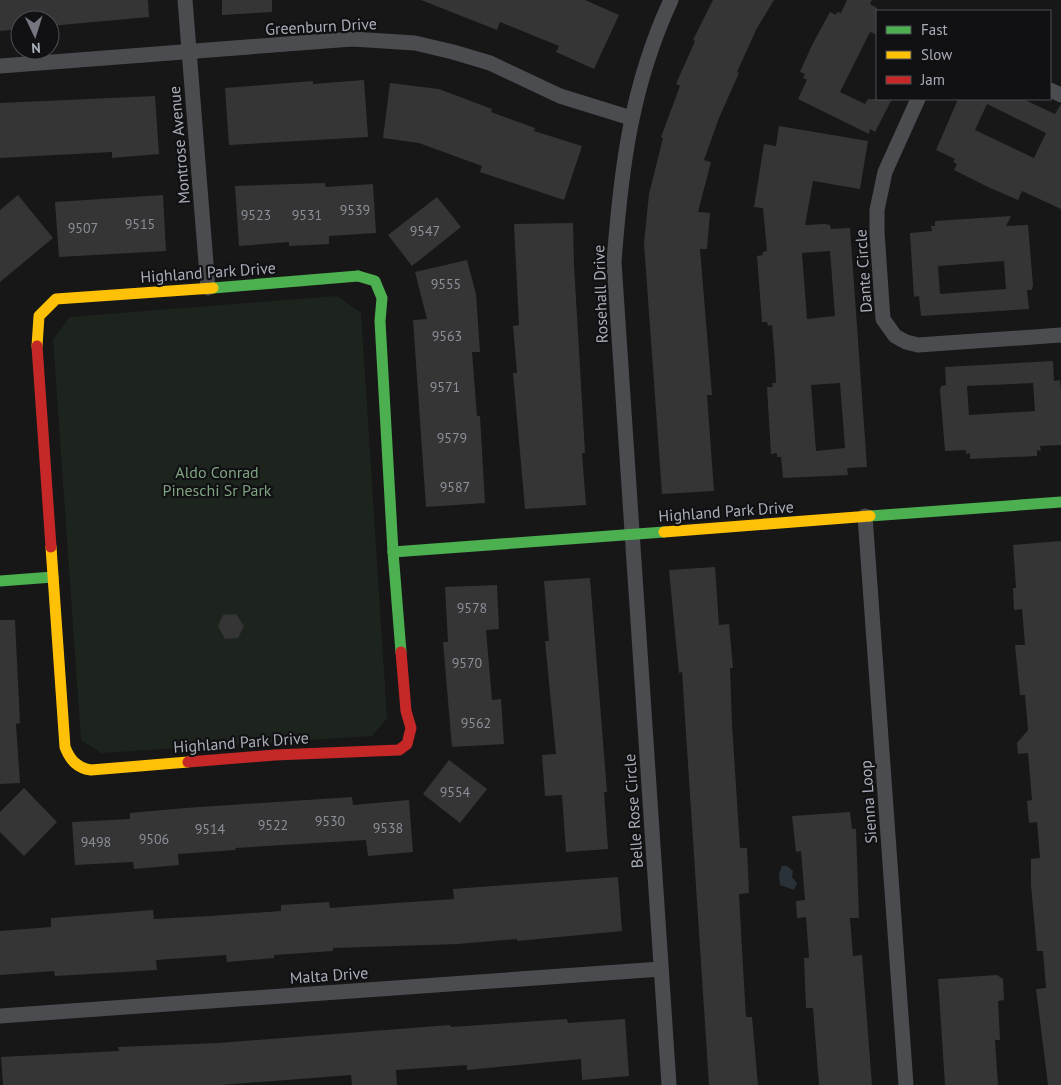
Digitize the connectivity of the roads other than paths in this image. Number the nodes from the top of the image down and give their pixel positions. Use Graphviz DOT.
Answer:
graph roads {
  1 [pos="185,0"];
  2 [pos="671,0"];
  3 [pos="189,52"];
  4 [pos="0,66"];
  5 [pos="918,100"];
  6 [pos="631,118"];
  7 [pos="208,288"];
  8 [pos="1061,335"];
  9 [pos="1061,502"];
  10 [pos="866,516"];
  11 [pos="631,535"];
  12 [pos="393,552"];
  13 [pos="53,577"];
  14 [pos="0,581"];
  15 [pos="661,969"];
  16 [pos="0,1016"];
  17 [pos="669,1085"];
  18 [pos="906,1085"];
  1 -- 3 [label="street, Montrose Avenue"];
  2 -- 6 [label="street, Rosehall Drive"];
  3 -- 4 [label="street, Greenburn Drive"];
  3 -- 6 [label="street, Greenburn Drive"];
  3 -- 7 [label="street, Montrose Avenue"];
  5 -- 8 [label="street, Dante Circle"];
  6 -- 11 [label="street, Rosehall Drive"];
  7 -- 12 [label="street, Highland Park Drive"];
  7 -- 13 [label="street, Highland Park Drive"];
  9 -- 10 [label="street, Highland Park Drive"];
  10 -- 11 [label="street, Highland Park Drive"];
  10 -- 18 [label="street, Sienna Loop"];
  11 -- 12 [label="street, Highland Park Drive"];
  11 -- 15 [label="street, Belle Rose Circle"];
  12 -- 13 [label="street, Highland Park Drive"];
  13 -- 14 [label="street"];
  15 -- 16 [label="street, Malta Drive"];
  15 -- 17 [label="street, Belle Rose Circle"];
}
